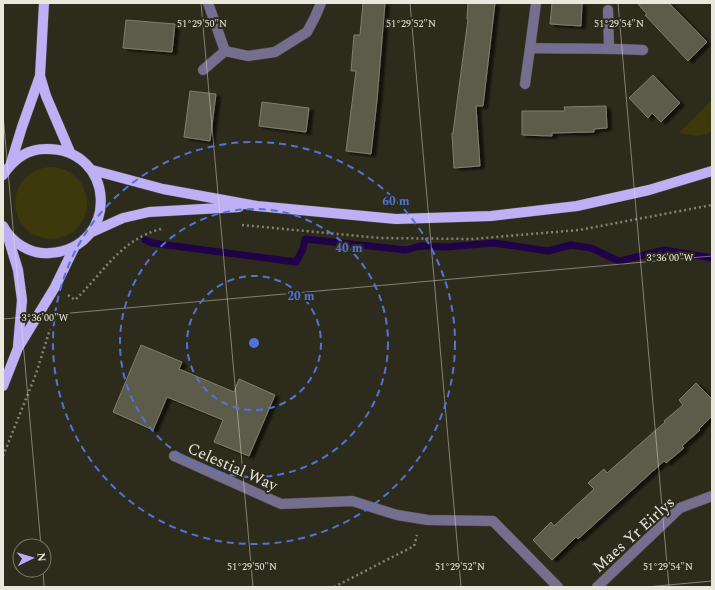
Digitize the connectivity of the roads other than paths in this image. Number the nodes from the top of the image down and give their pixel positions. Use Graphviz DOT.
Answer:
graph roads {
  1 [pos="44,3"];
  2 [pos="320,3"];
  3 [pos="536,3"];
  4 [pos="210,7"];
  5 [pos="608,10"];
  6 [pos="530,48"];
  7 [pos="609,48"];
  8 [pos="643,50"];
  9 [pos="225,51"];
  10 [pos="203,70"];
  11 [pos="40,76"];
  12 [pos="525,84"];
  13 [pos="70,152"];
  14 [pos="11,163"];
  15 [pos="92,170"];
  16 [pos="712,171"];
  17 [pos="3,175"];
  18 [pos="257,206"];
  19 [pos="5,230"];
  20 [pos="92,232"];
  21 [pos="74,248"];
  22 [pos="18,348"];
  23 [pos="3,386"];
  24 [pos="174,456"];
  25 [pos="712,496"];
  26 [pos="558,587"];
  27 [pos="597,587"];
  1 -- 11 [label="main road"];
  2 -- 9 [label="street"];
  3 -- 6 [label="street"];
  4 -- 9 [label="street"];
  5 -- 7 [label="street"];
  6 -- 7 [label="street"];
  6 -- 12 [label="street"];
  7 -- 8 [label="street"];
  9 -- 10 [label="street"];
  11 -- 13 [label="main road"];
  11 -- 14 [label="main road"];
  13 -- 14 [label="main road"];
  13 -- 15 [label="main road"];
  14 -- 17 [label="main road"];
  15 -- 18 [label="main road"];
  15 -- 20 [label="main road"];
  16 -- 18 [label="main road"];
  18 -- 20 [label="main road"];
  19 -- 21 [label="main road"];
  19 -- 22 [label="main road"];
  20 -- 21 [label="main road"];
  21 -- 22 [label="main road"];
  22 -- 23 [label="main road"];
  24 -- 26 [label="street, Celestial Way"];
  25 -- 27 [label="street, Maes Yr Eirlys"];
}
